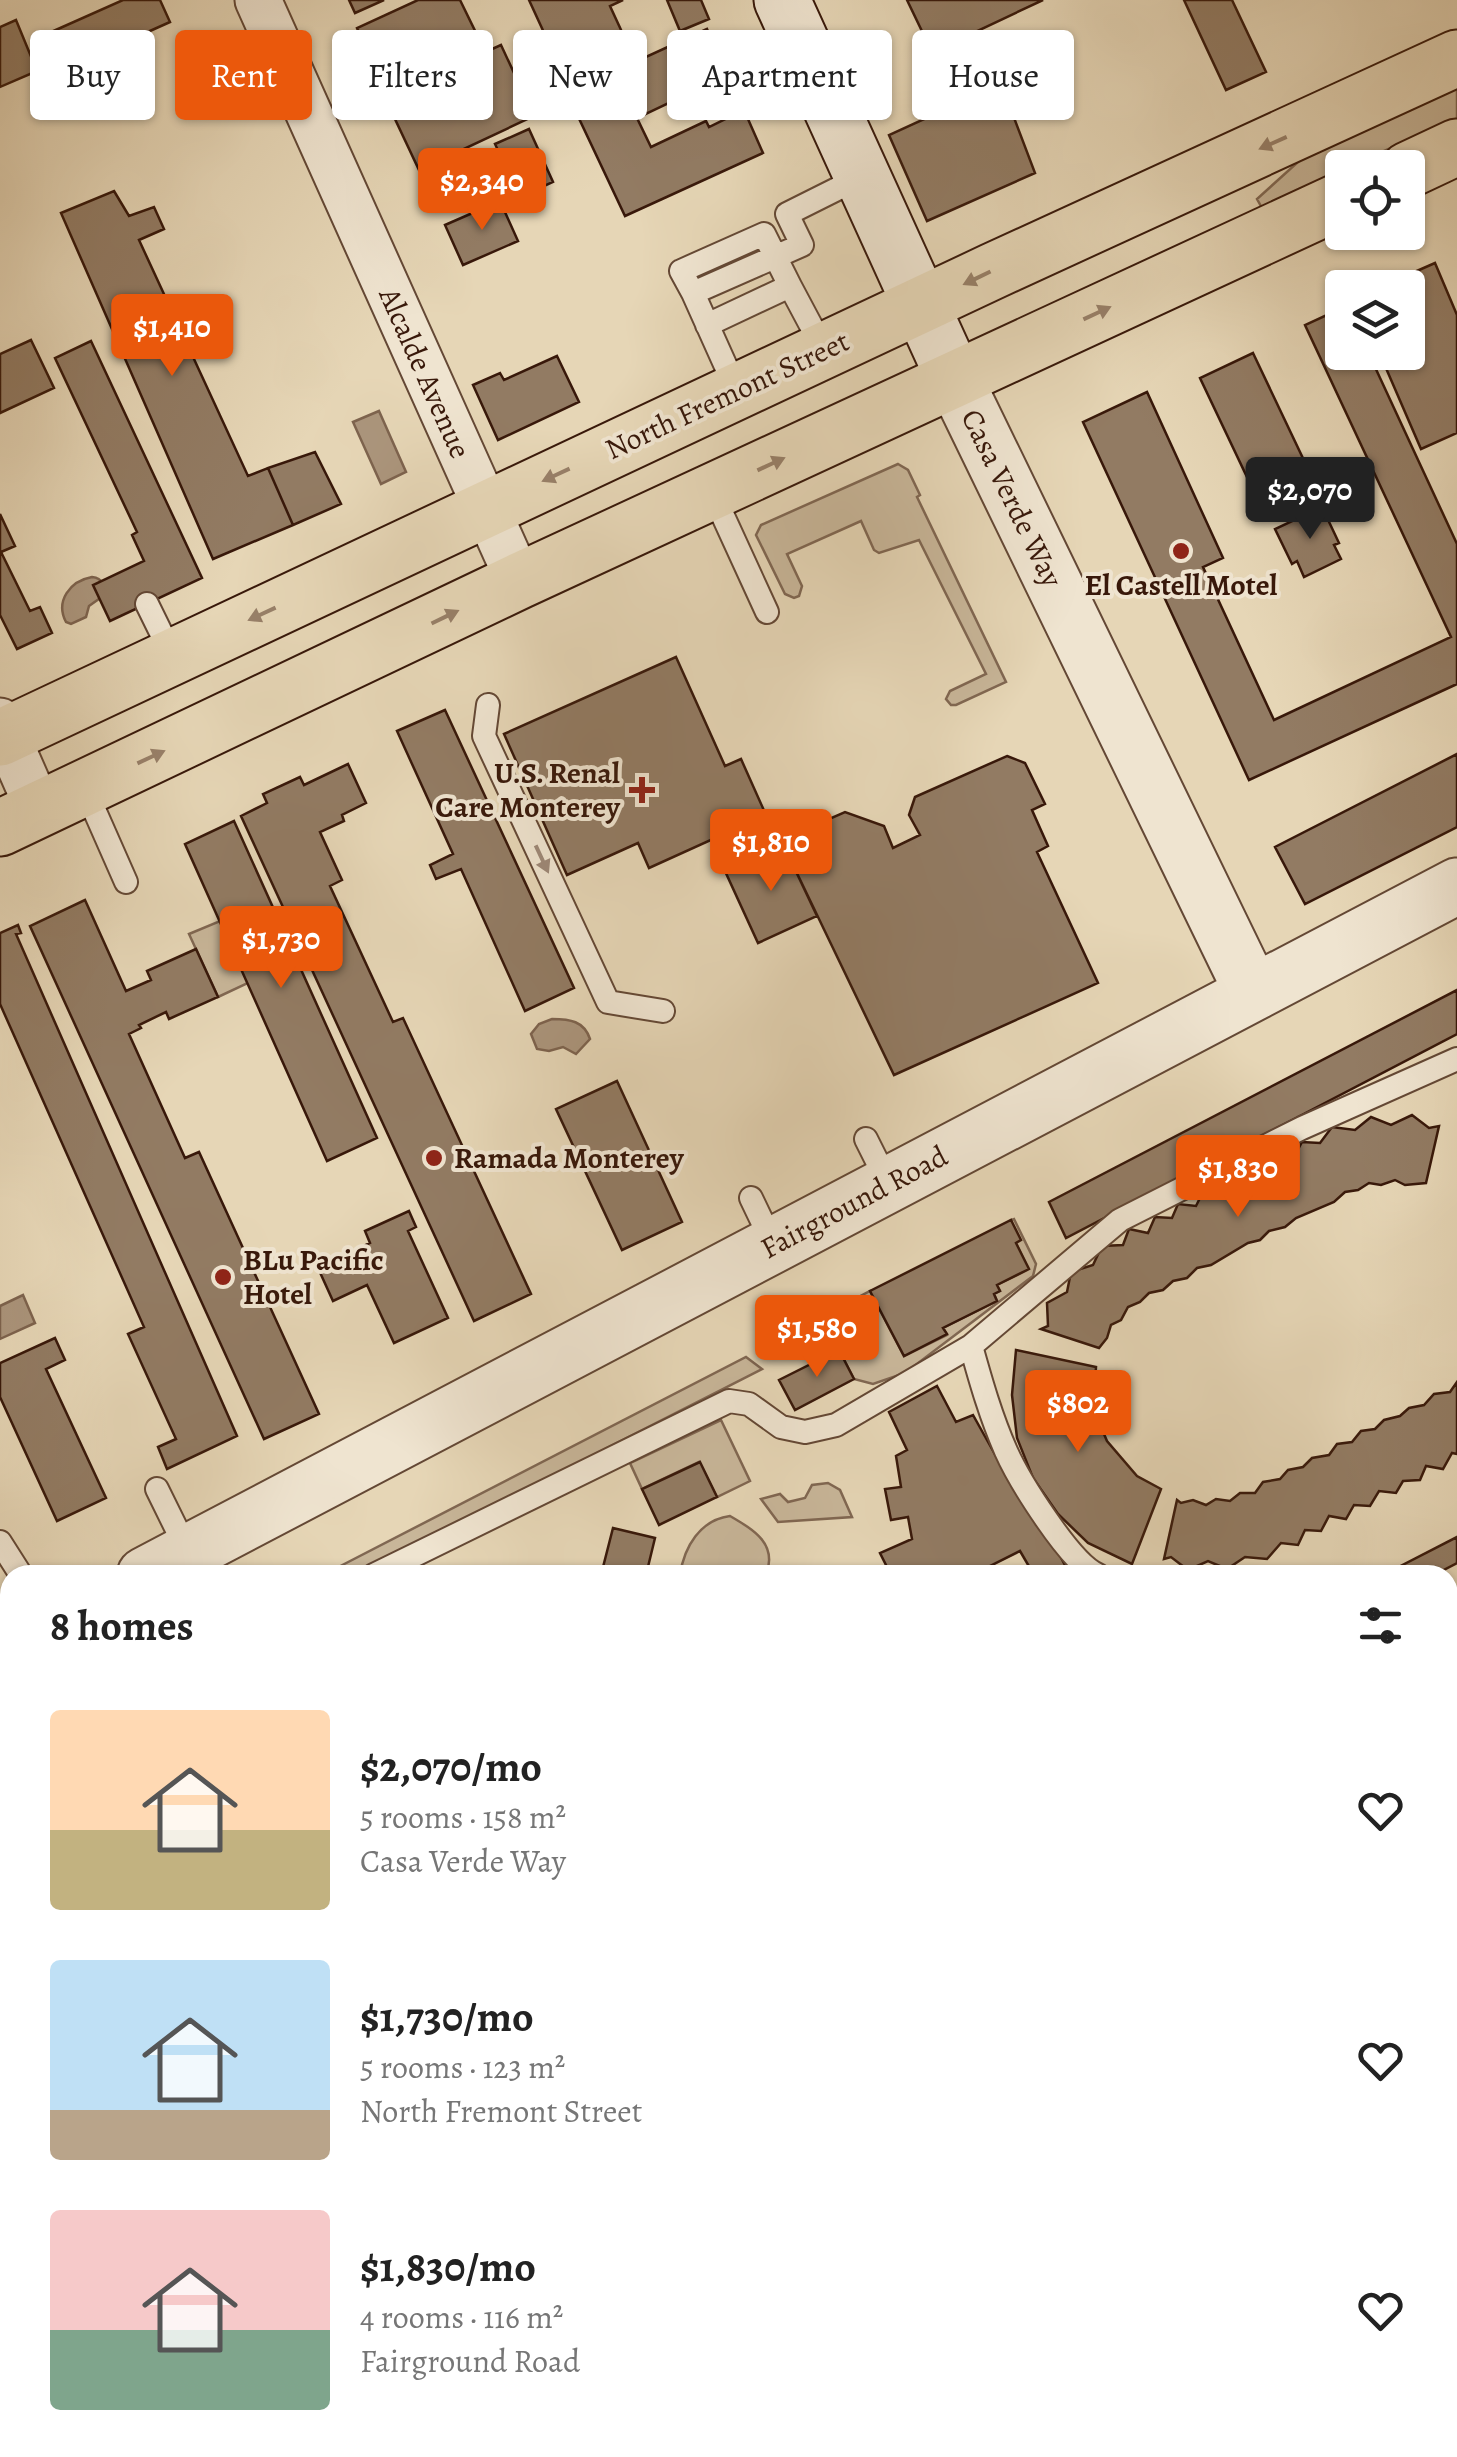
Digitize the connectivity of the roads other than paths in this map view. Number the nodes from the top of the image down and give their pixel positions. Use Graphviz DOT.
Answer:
graph roads {
  1 [pos="258,0"];
  2 [pos="782,0"];
  3 [pos="1457,58"];
  4 [pos="1457,147"];
  5 [pos="1425,162"];
  6 [pos="864,176"];
  7 [pos="1325,208"];
  8 [pos="775,256"];
  9 [pos="790,286"];
  10 [pos="921,305"];
  11 [pos="707,325"];
  12 [pos="824,350"];
  13 [pos="954,380"];
  14 [pos="736,391"];
  15 [pos="712,492"];
  16 [pos="485,508"];
  17 [pos="519,581"];
  18 [pos="147,604"];
  19 [pos="767,612"];
  20 [pos="173,657"];
  21 [pos="488,705"];
  22 [pos="2,732"];
  23 [pos="41,809"];
  24 [pos="126,882"];
  25 [pos="1457,886"];
  26 [pos="1252,991"];
  27 [pos="663,1011"];
  28 [pos="1457,1059"];
  29 [pos="972,1346"];
  30 [pos="157,1488"];
  31 [pos="0,1542"];
  32 [pos="166,1564"];
  33 [pos="15,1565"];
  34 [pos="394,1565"];
  35 [pos="1082,1565"];
  1 -- 16 [label="street, Alcalde Avenue"];
  2 -- 6 [label="street, Casa Verde Way"];
  3 -- 10 [label="main road, North Fremont Street, one-way"];
  4 -- 5 [label="main road"];
  6 -- 8 [label="lane"];
  6 -- 10 [label="street, Casa Verde Way"];
  13 -- 7 [label="main road, one-way"];
  8 -- 9 [label="lane"];
  8 -- 11 [label="lane"];
  9 -- 11 [label="lane"];
  9 -- 12 [label="lane"];
  10 -- 12 [label="main road, North Fremont Street"];
  10 -- 13 [label="street, Casa Verde Way"];
  11 -- 14 [label="lane"];
  12 -- 14 [label="main road, North Fremont Street"];
  15 -- 13 [label="main road, one-way"];
  13 -- 26 [label="street, Casa Verde Way"];
  14 -- 16 [label="main road, North Fremont Street, one-way"];
  15 -- 17 [label="main road"];
  15 -- 19 [label="lane"];
  16 -- 17 [label="street, Alcalde Avenue"];
  16 -- 20 [label="main road, North Fremont Street, one-way"];
  23 -- 17 [label="main road, one-way"];
  18 -- 20 [label="lane"];
  20 -- 22 [label="main road, North Fremont Street"];
  21 -- 27 [label="lane, one-way"];
  22 -- 23 [label="street"];
  23 -- 24 [label="lane"];
  25 -- 26 [label="street, Fairground Road"];
  26 -- 32 [label="street, Fairground Road"];
  28 -- 29 [label="lane"];
  29 -- 34 [label="lane"];
  29 -- 35 [label="lane"];
  30 -- 32 [label="lane"];
  31 -- 33 [label="lane"];
}
